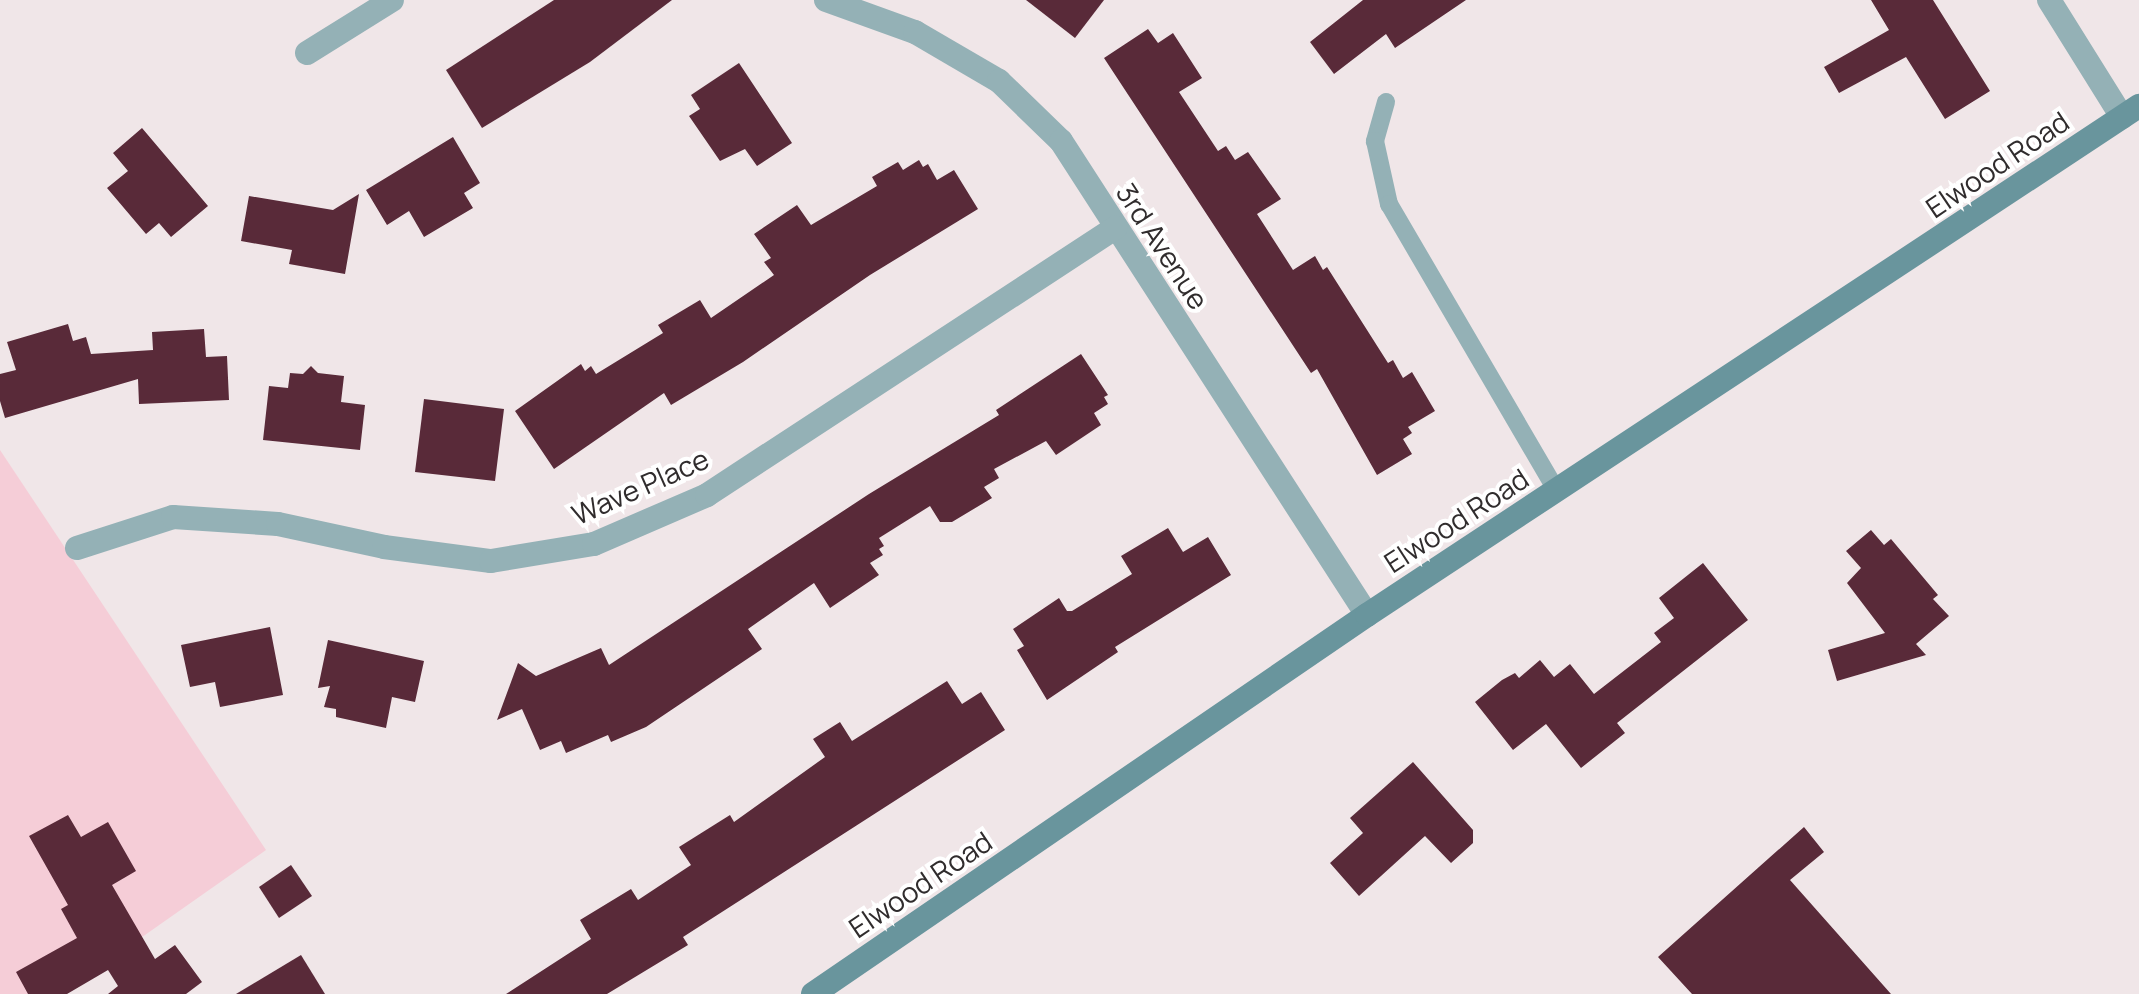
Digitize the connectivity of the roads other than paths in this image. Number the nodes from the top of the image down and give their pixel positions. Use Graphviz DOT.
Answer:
graph roads {
  1 [pos="392,0"];
  2 [pos="826,0"];
  3 [pos="2049,0"];
  4 [pos="307,53"];
  5 [pos="1386,102"];
  6 [pos="2131,111"];
  7 [pos="1115,228"];
  8 [pos="1557,491"];
  9 [pos="77,548"];
  10 [pos="1367,615"];
  11 [pos="813,994"];
  1 -- 4 [label="street"];
  2 -- 7 [label="street, 3rd Avenue"];
  3 -- 6 [label="street"];
  5 -- 8 [label="lane"];
  6 -- 8 [label="main road, Elwood Road"];
  7 -- 9 [label="street, Wave Place"];
  7 -- 10 [label="street, 3rd Avenue"];
  8 -- 10 [label="main road, Elwood Road"];
  10 -- 11 [label="main road, Elwood Road"];
}
